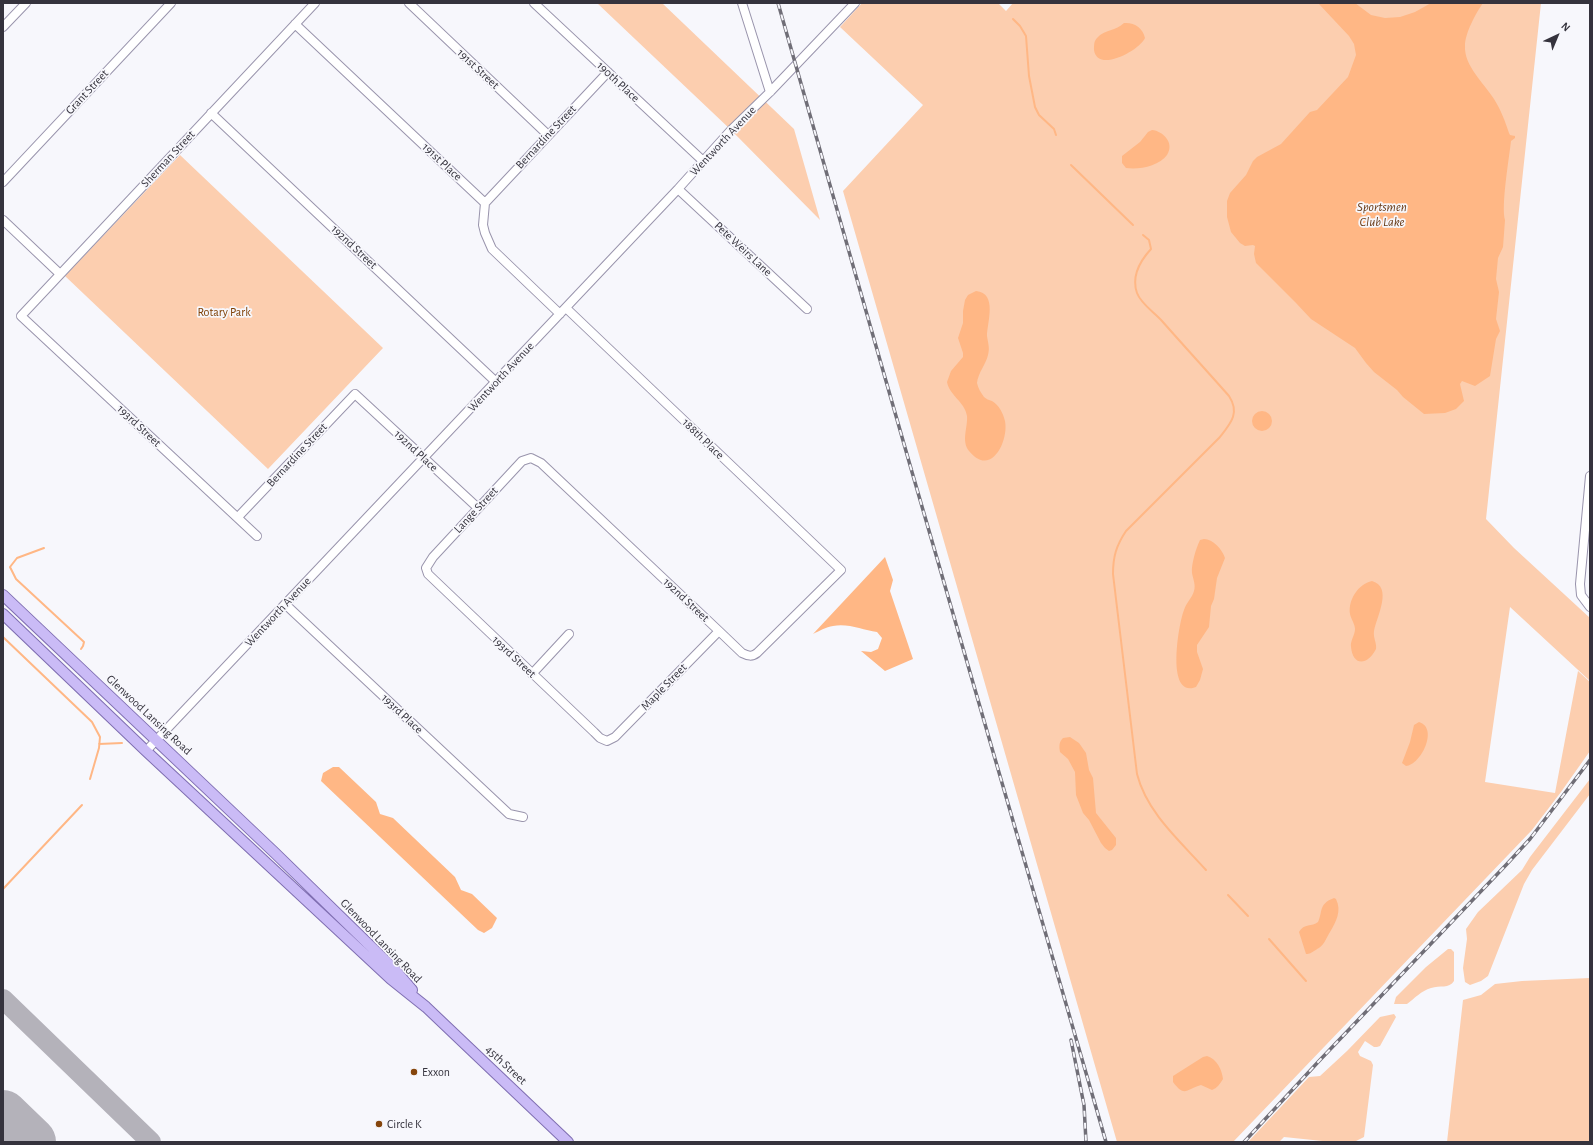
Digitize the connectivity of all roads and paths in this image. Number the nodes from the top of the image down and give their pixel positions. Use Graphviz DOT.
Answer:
graph roads {
  1 [pos="26,3"];
  2 [pos="172,3"];
  3 [pos="315,3"];
  4 [pos="408,3"];
  5 [pos="534,3"];
  6 [pos="742,3"];
  7 [pos="855,3"];
  8 [pos="295,24"];
  9 [pos="3,27"];
  10 [pos="608,72"];
  11 [pos="770,92"];
  12 [pos="211,113"];
  13 [pos="548,135"];
  14 [pos="702,160"];
  15 [pos="3,182"];
  16 [pos="678,189"];
  17 [pos="485,203"];
  18 [pos="3,220"];
  19 [pos="60,274"];
  20 [pos="807,309"];
  21 [pos="563,311"];
  22 [pos="21,316"];
  23 [pos="496,382"];
  24 [pos="355,394"];
  25 [pos="424,458"];
  26 [pos="531,458"];
  27 [pos="1590,476"];
  28 [pos="478,508"];
  29 [pos="238,517"];
  30 [pos="257,536"];
  31 [pos="426,568"];
  32 [pos="841,570"];
  33 [pos="3,595"];
  34 [pos="285,604"];
  35 [pos="1589,604"];
  36 [pos="3,614"];
  37 [pos="719,631"];
  38 [pos="568,634"];
  39 [pos="532,674"];
  40 [pos="157,740"];
  41 [pos="607,741"];
  42 [pos="146,751"];
  43 [pos="523,817"];
  44 [pos="426,1007"];
  45 [pos="568,1142"];
  1 -- 9 [label="street"];
  2 -- 15 [label="street, Grant Street"];
  3 -- 8 [label="street, Sherman Street"];
  4 -- 13 [label="street, 191st Street"];
  5 -- 10 [label="street, 190th Place"];
  6 -- 11 [label="street"];
  7 -- 11 [label="street, Wentworth Avenue"];
  8 -- 12 [label="street, Sherman Street"];
  8 -- 17 [label="street, 191st Place"];
  10 -- 13 [label="street, Bernardine Street"];
  10 -- 14 [label="street, 190th Place"];
  11 -- 14 [label="street, Wentworth Avenue"];
  12 -- 19 [label="street, Sherman Street"];
  12 -- 23 [label="street, 192nd Street"];
  13 -- 17 [label="street, Bernardine Street"];
  14 -- 16 [label="street, Wentworth Avenue"];
  16 -- 20 [label="street, Pete Weirs Lane"];
  16 -- 21 [label="street, Wentworth Avenue"];
  17 -- 21 [label="street"];
  18 -- 19 [label="street"];
  19 -- 22 [label="street, Sherman Street"];
  21 -- 23 [label="street, Wentworth Avenue"];
  21 -- 32 [label="street, 188th Place"];
  22 -- 29 [label="street, 193rd Street"];
  23 -- 25 [label="street, Wentworth Avenue"];
  24 -- 25 [label="street, 192nd Place"];
  24 -- 29 [label="street, Bernardine Street"];
  25 -- 28 [label="street, 192nd Place"];
  25 -- 34 [label="street, Wentworth Avenue"];
  26 -- 28 [label="street, Lange Street"];
  26 -- 37 [label="street, 192nd Street"];
  27 -- 35 [label="street"];
  28 -- 31 [label="street, Lange Street"];
  29 -- 30 [label="street, 193rd Street"];
  31 -- 39 [label="street, 193rd Street"];
  32 -- 37 [label="street, 192nd Street"];
  33 -- 40 [label="main road, Glenwood Lansing Road"];
  34 -- 40 [label="street, Wentworth Avenue"];
  34 -- 43 [label="street, 193rd Place"];
  36 -- 42 [label="main road, Glenwood Lansing Road"];
  37 -- 41 [label="street, Maple Street"];
  38 -- 39 [label="street"];
  39 -- 41 [label="street, 193rd Street"];
  40 -- 42 [label="street, Wentworth Avenue"];
  40 -- 44 [label="main road, Glenwood Lansing Road"];
  42 -- 44 [label="main road, Glenwood Lansing Road"];
  44 -- 45 [label="main road, 45th Street"];
}
